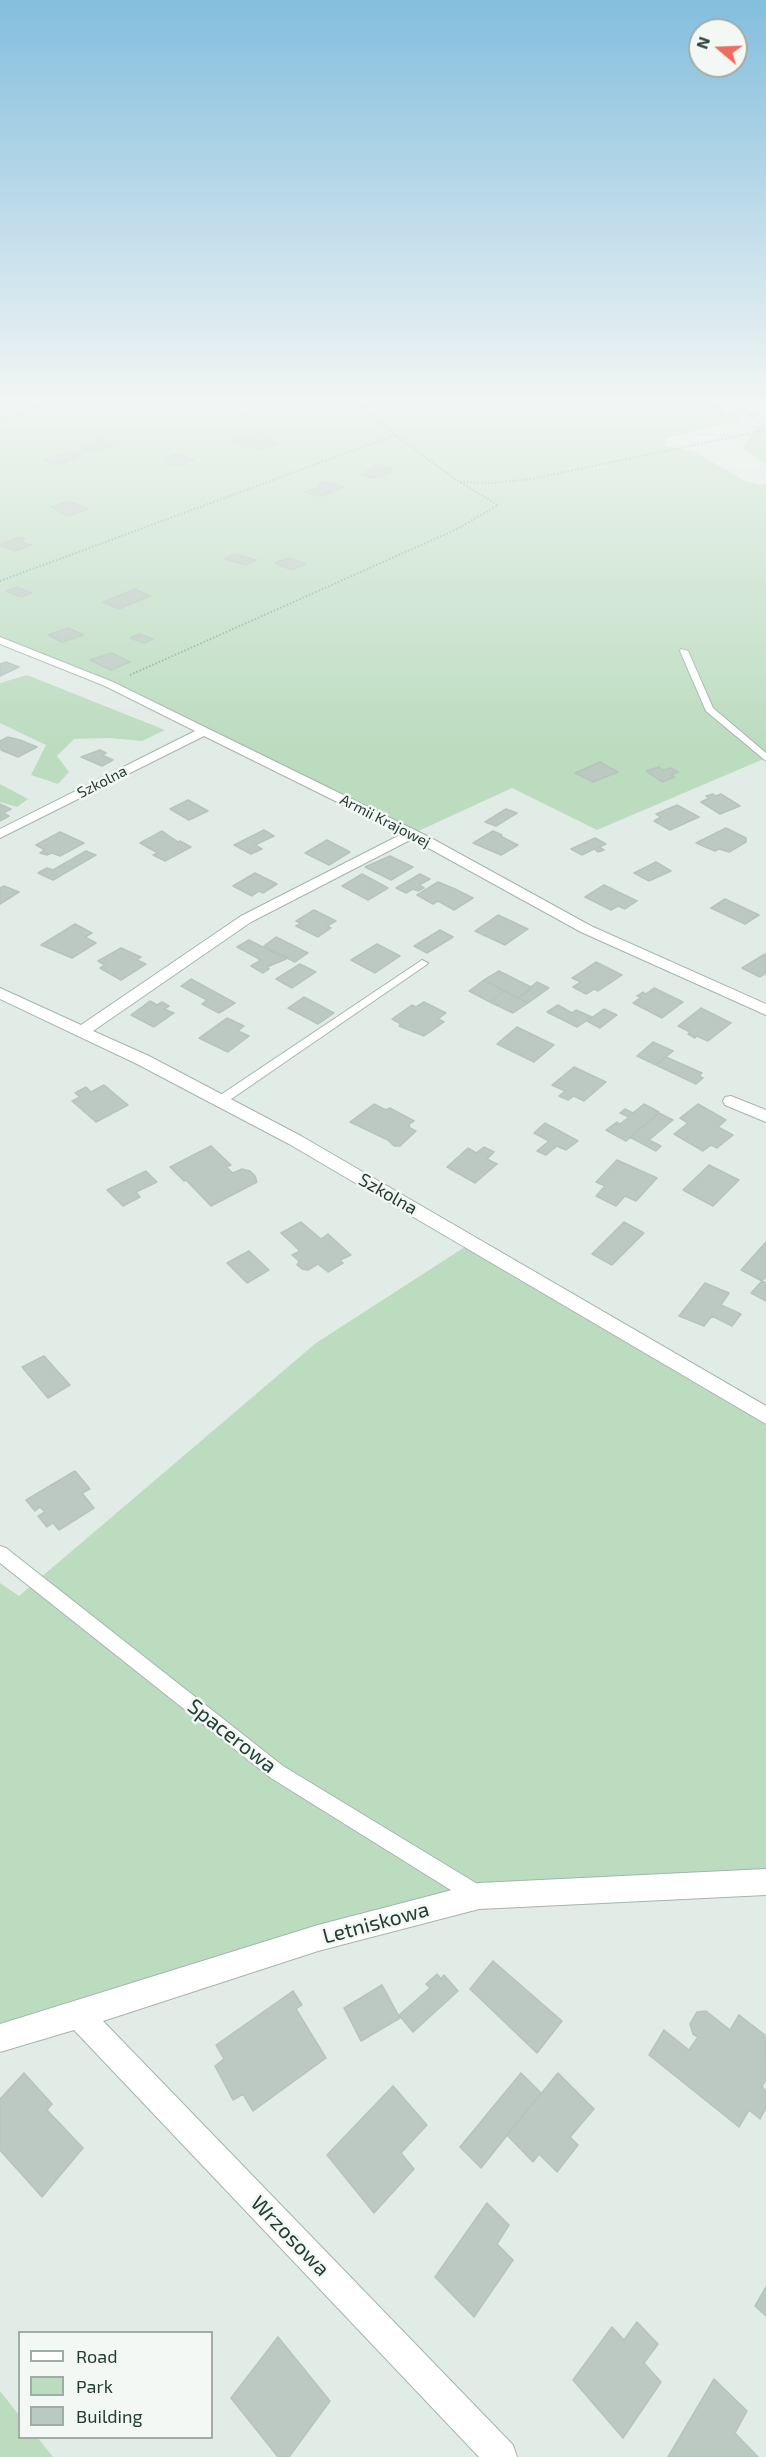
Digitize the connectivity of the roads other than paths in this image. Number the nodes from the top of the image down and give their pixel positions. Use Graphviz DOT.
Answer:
graph roads {
  1 [pos="0,640"];
  2 [pos="684,651"];
  3 [pos="204,731"];
  4 [pos="766,758"];
  5 [pos="0,834"];
  6 [pos="412,834"];
  7 [pos="422,963"];
  8 [pos="0,993"];
  9 [pos="766,1010"];
  10 [pos="81,1032"];
  11 [pos="220,1101"];
  12 [pos="731,1101"];
  13 [pos="766,1117"];
  14 [pos="766,1416"];
  15 [pos="0,1553"];
  16 [pos="766,1882"];
  17 [pos="479,1896"];
  18 [pos="79,2015"];
  19 [pos="0,2038"];
  20 [pos="501,2457"];
  1 -- 3 [label="street, Armii Krajowej"];
  2 -- 4 [label="lane"];
  3 -- 5 [label="street, Szkolna"];
  3 -- 6 [label="street, Armii Krajowej"];
  6 -- 9 [label="street, Armii Krajowej"];
  6 -- 10 [label="street"];
  7 -- 11 [label="lane"];
  8 -- 10 [label="street, Szkolna"];
  10 -- 11 [label="street, Szkolna"];
  11 -- 14 [label="street, Szkolna"];
  12 -- 13 [label="street"];
  15 -- 17 [label="lane, Spacerowa"];
  16 -- 17 [label="street, Letniskowa"];
  17 -- 18 [label="street, Letniskowa"];
  18 -- 19 [label="street, Letniskowa"];
  18 -- 20 [label="street, Wrzosowa"];
}
